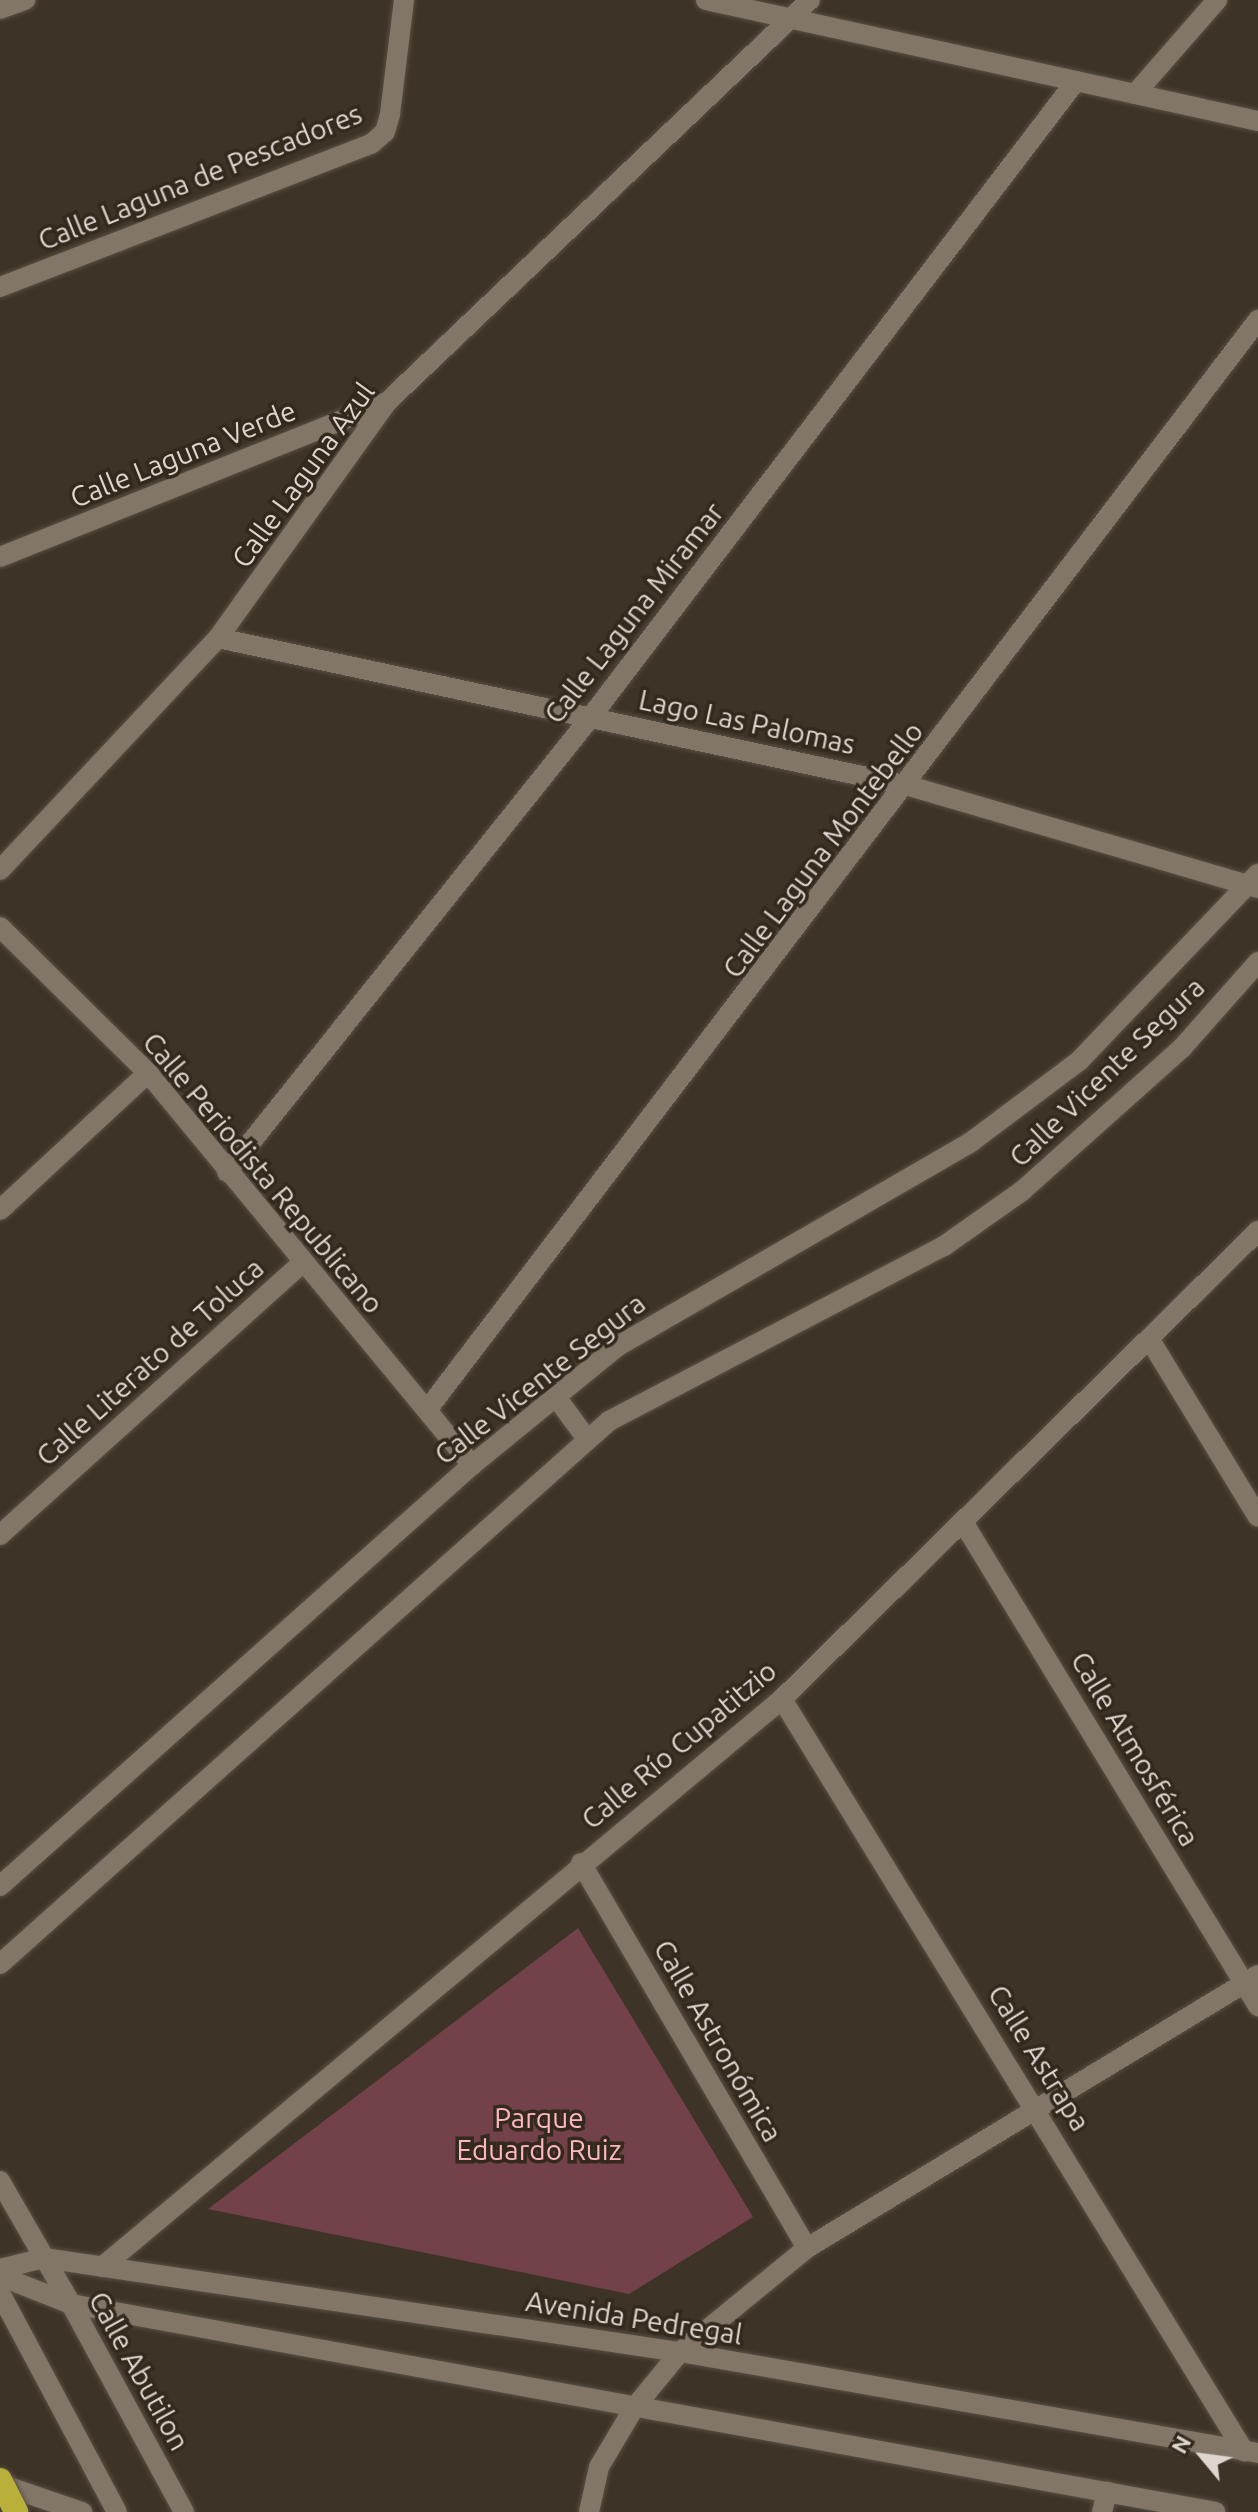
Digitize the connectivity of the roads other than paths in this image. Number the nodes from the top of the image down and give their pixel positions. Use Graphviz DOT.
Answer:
graph roads {
  1 [pos="25,0"];
  2 [pos="404,0"];
  3 [pos="706,0"];
  4 [pos="810,0"];
  5 [pos="1217,0"];
  6 [pos="0,9"];
  7 [pos="793,19"];
  8 [pos="1076,81"];
  9 [pos="1135,94"];
  10 [pos="1258,121"];
  11 [pos="0,287"];
  12 [pos="1258,320"];
  13 [pos="386,403"];
  14 [pos="0,557"];
  15 [pos="218,638"];
  16 [pos="590,718"];
  17 [pos="909,786"];
  18 [pos="0,870"];
  19 [pos="1255,883"];
  20 [pos="0,927"];
  21 [pos="1258,962"];
  22 [pos="148,1073"];
  23 [pos="227,1172"];
  24 [pos="0,1210"];
  25 [pos="1258,1231"];
  26 [pos="302,1263"];
  27 [pos="1150,1340"];
  28 [pos="556,1397"];
  29 [pos="427,1410"];
  30 [pos="587,1439"];
  31 [pos="472,1465"];
  32 [pos="1258,1517"];
  33 [pos="963,1522"];
  34 [pos="0,1535"];
  35 [pos="782,1699"];
  36 [pos="581,1863"];
  37 [pos="0,1886"];
  38 [pos="0,1964"];
  39 [pos="1251,1979"];
  40 [pos="1258,2006"];
  41 [pos="1038,2108"];
  42 [pos="0,2181"];
  43 [pos="807,2248"];
  44 [pos="44,2258"];
  45 [pos="102,2267"];
  46 [pos="0,2269"];
  47 [pos="0,2276"];
  48 [pos="0,2293"];
  49 [pos="71,2304"];
  50 [pos="680,2352"];
  51 [pos="634,2408"];
  52 [pos="1251,2452"];
  53 [pos="0,2482"];
  54 [pos="1104,2502"];
  55 [pos="16,2512"];
  56 [pos="82,2512"];
  57 [pos="117,2512"];
  58 [pos="184,2512"];
  59 [pos="589,2512"];
  60 [pos="1215,2512"];
  1 -- 6 [label="street"];
  2 -- 11 [label="street, Calle Laguna de Pescadores"];
  3 -- 7 [label="street"];
  4 -- 7 [label="street, Calle Laguna Azul"];
  5 -- 9 [label="street"];
  7 -- 8 [label="street"];
  7 -- 13 [label="street, Calle Laguna Azul"];
  8 -- 9 [label="street"];
  8 -- 16 [label="street, Calle Laguna Miramar"];
  9 -- 10 [label="street"];
  12 -- 17 [label="street, Calle Laguna Montebello"];
  13 -- 14 [label="street, Calle Laguna Verde"];
  13 -- 15 [label="street, Calle Laguna Azul"];
  15 -- 16 [label="street, Lago Las Palomas"];
  15 -- 18 [label="street, Calle Laguna Azul"];
  16 -- 17 [label="street, Lago Las Palomas"];
  16 -- 23 [label="street, Calle Laguna Miramar"];
  17 -- 19 [label="street, Lago Las Palomas"];
  17 -- 29 [label="street, Calle Laguna Montebello"];
  19 -- 28 [label="street, Calle Vicente Segura"];
  20 -- 22 [label="street, Calle Periodista Republicano"];
  21 -- 30 [label="street, Calle Vicente Segura"];
  22 -- 23 [label="street, Calle Periodista Republicano"];
  22 -- 24 [label="street"];
  23 -- 26 [label="street, Calle Periodista Republicano"];
  25 -- 27 [label="street, Calle Río Cupatitzio"];
  26 -- 29 [label="street, Calle Periodista Republicano"];
  26 -- 34 [label="street, Calle Literato de Toluca"];
  27 -- 32 [label="street"];
  27 -- 33 [label="street, Calle Río Cupatitzio"];
  28 -- 30 [label="street"];
  28 -- 31 [label="street, Calle Vicente Segura"];
  29 -- 31 [label="street, Calle Periodista Republicano"];
  30 -- 38 [label="street, Calle Vicente Segura"];
  31 -- 37 [label="street, Calle Vicente Segura"];
  33 -- 35 [label="street, Calle Río Cupatitzio"];
  33 -- 39 [label="street, Calle Atmosférica"];
  35 -- 36 [label="street, Calle Río Cupatitzio"];
  35 -- 41 [label="street, Calle Astrapa"];
  36 -- 43 [label="street, Calle Astronómica"];
  36 -- 45 [label="street, Calle Río Cupatitzio"];
  39 -- 40 [label="street, Calle Atmosférica"];
  39 -- 41 [label="street"];
  41 -- 43 [label="street"];
  41 -- 52 [label="street, Calle Astrapa"];
  42 -- 44 [label="street, Calle Abutilon"];
  43 -- 50 [label="street"];
  44 -- 45 [label="street, Avenida Pedregal"];
  44 -- 46 [label="street, Avenida Pedregal"];
  44 -- 49 [label="street, Calle Abutilon"];
  45 -- 50 [label="street, Avenida Pedregal"];
  47 -- 49 [label="street"];
  48 -- 57 [label="street"];
  49 -- 51 [label="street"];
  49 -- 58 [label="street, Calle Abutilon"];
  50 -- 51 [label="street"];
  50 -- 52 [label="street, Avenida Pedregal"];
  51 -- 54 [label="street"];
  51 -- 59 [label="street"];
  53 -- 55 [label="highway, bridge"];
  53 -- 56 [label="street"];
  54 -- 60 [label="street"];
}
